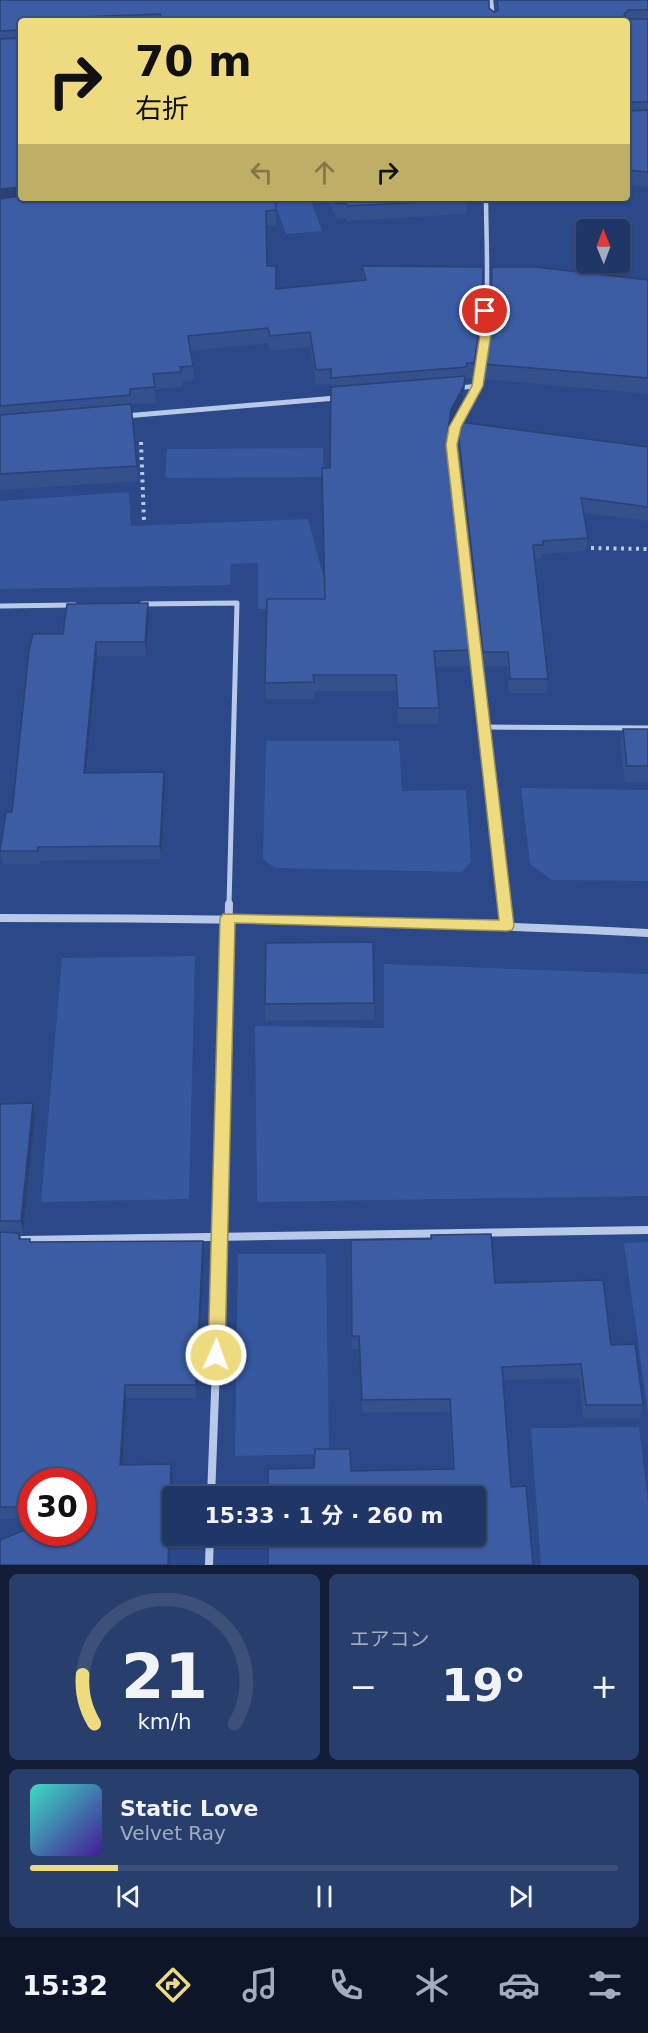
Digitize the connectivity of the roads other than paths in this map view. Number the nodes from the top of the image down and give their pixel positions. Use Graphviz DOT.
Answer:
graph roads {
  1 [pos="491,0"];
  2 [pos="493,18"];
  3 [pos="486,201"];
  4 [pos="477,386"];
  5 [pos="454,388"];
  6 [pos="338,398"];
  7 [pos="117,416"];
  8 [pos="455,427"];
  9 [pos="466,428"];
  10 [pos="130,604"];
  11 [pos="83,605"];
  12 [pos="0,606"];
  13 [pos="484,727"];
  14 [pos="648,728"];
  15 [pos="0,918"];
  16 [pos="228,918"];
  17 [pos="507,926"];
  18 [pos="648,933"];
  19 [pos="648,1230"];
  20 [pos="221,1237"];
  21 [pos="12,1240"];
  22 [pos="212,1486"];
  23 [pos="210,1546"];
  24 [pos="209,1565"];
  1 -- 2 [label="street"];
  3 -- 4 [label="street"];
  4 -- 5 [label="street"];
  4 -- 8 [label="street"];
  6 -- 7 [label="street"];
  8 -- 9 [label="street"];
  8 -- 13 [label="street"];
  10 -- 16 [label="street"];
  11 -- 12 [label="street"];
  13 -- 14 [label="street"];
  13 -- 17 [label="street"];
  15 -- 16 [label="street"];
  16 -- 17 [label="street"];
  16 -- 20 [label="street"];
  17 -- 18 [label="street"];
  19 -- 20 [label="street"];
  20 -- 21 [label="street"];
  20 -- 22 [label="street"];
  23 -- 24 [label="street"];
}
